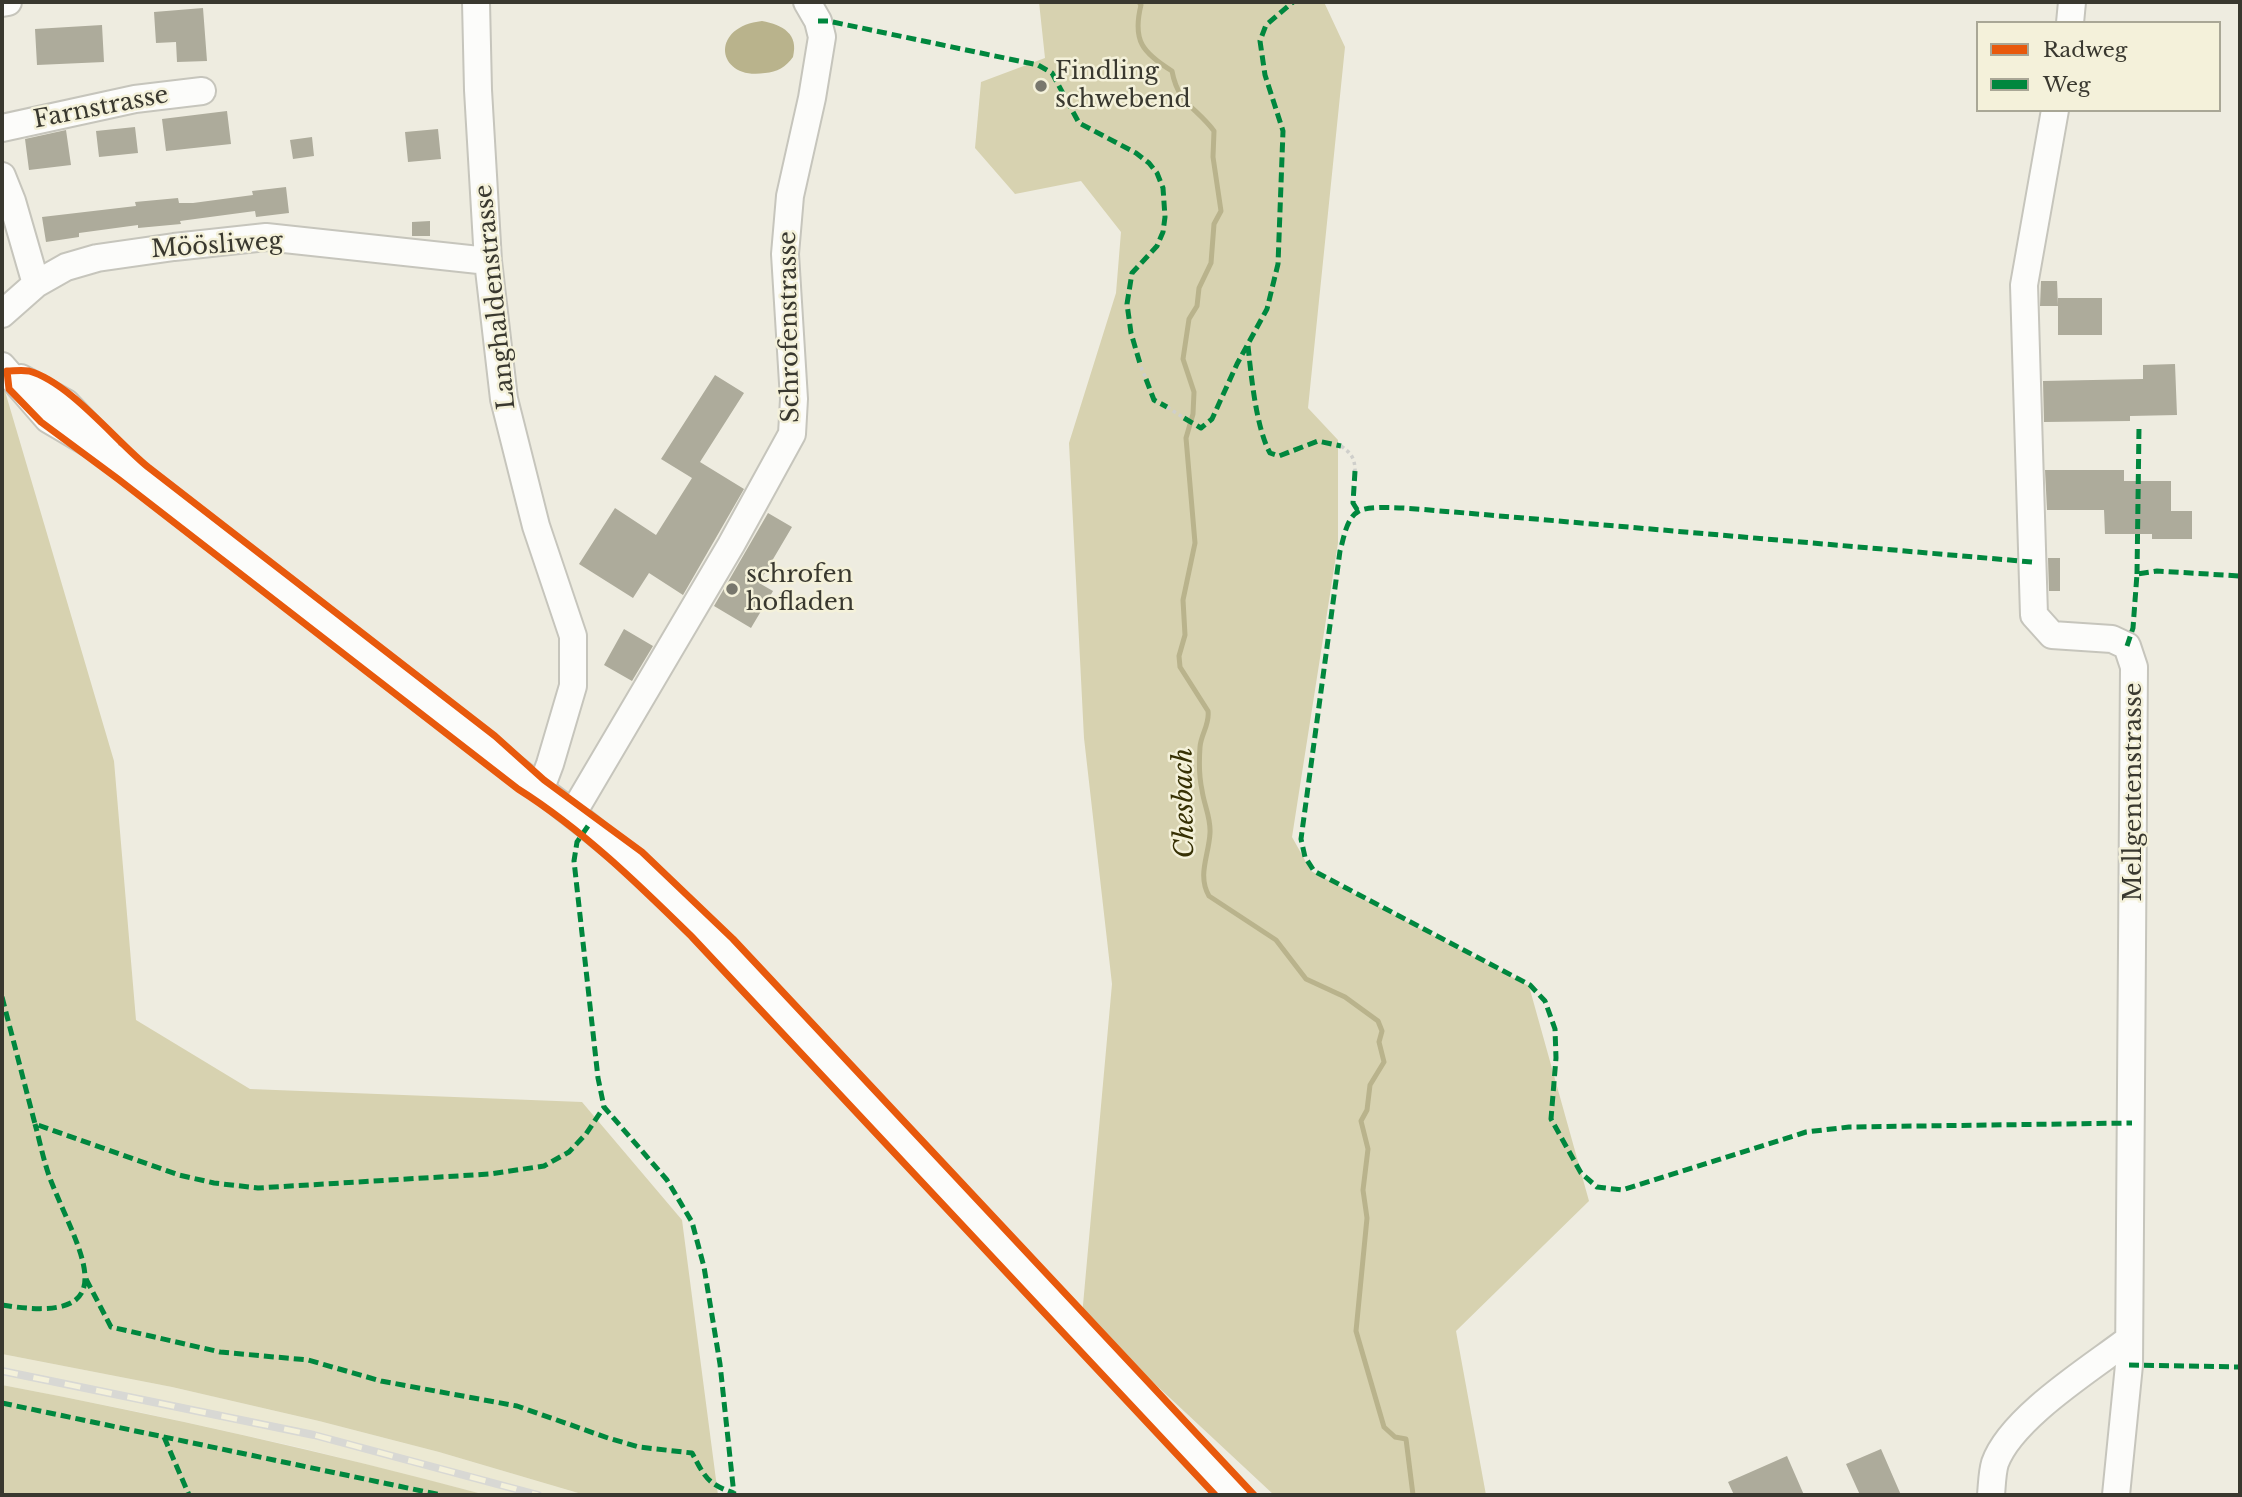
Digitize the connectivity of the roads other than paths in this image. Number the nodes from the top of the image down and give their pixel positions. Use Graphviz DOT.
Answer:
graph roads {
  1 [pos="9,2"];
  2 [pos="476,2"];
  3 [pos="807,2"];
  4 [pos="2072,2"];
  5 [pos="2,3"];
  6 [pos="2070,21"];
  7 [pos="202,91"];
  8 [pos="2054,112"];
  9 [pos="2,128"];
  10 [pos="2,176"];
  11 [pos="488,261"];
  12 [pos="36,284"];
  13 [pos="2,314"];
  14 [pos="4,368"];
  15 [pos="594,775"];
  16 [pos="545,776"];
  17 [pos="573,813"];
  18 [pos="2128,1340"];
  19 [pos="1989,1493"];
  20 [pos="1234,1495"];
  21 [pos="2116,1495"];
  1 -- 5 [label="street"];
  2 -- 11 [label="street, Langhaldenstrasse"];
  3 -- 15 [label="street, Schrofenstrasse"];
  4 -- 6 [label="street"];
  7 -- 9 [label="street, Farnstrasse"];
  8 -- 18 [label="street, Mellgentenstrasse"];
  10 -- 12 [label="street"];
  11 -- 12 [label="street, Möösliweg"];
  11 -- 16 [label="street, Langhaldenstrasse"];
  12 -- 13 [label="street, Möösliweg"];
  14 -- 16 [label="street"];
  15 -- 16 [label="street"];
  15 -- 17 [label="street, Schrofenstrasse"];
  16 -- 17 [label="street"];
  17 -- 20 [label="street"];
  18 -- 19 [label="street"];
  18 -- 21 [label="street"];
}
